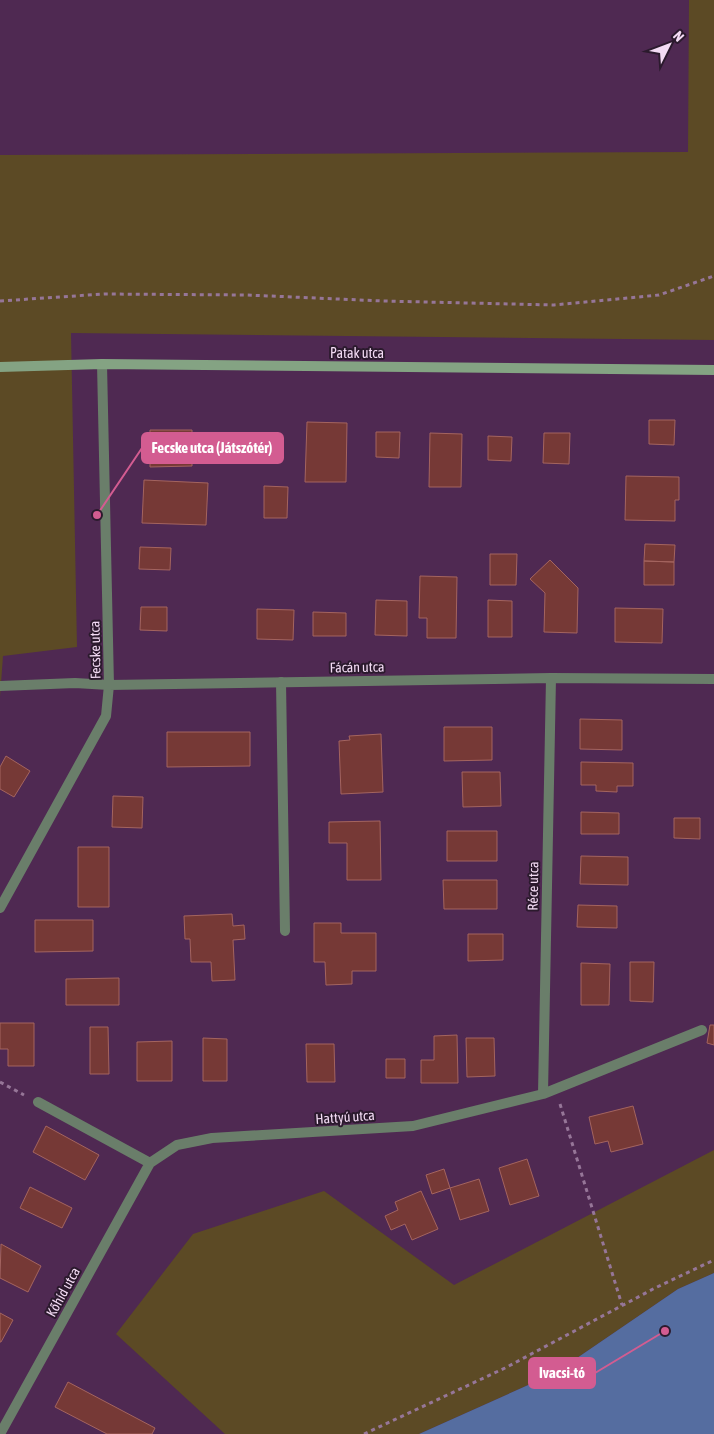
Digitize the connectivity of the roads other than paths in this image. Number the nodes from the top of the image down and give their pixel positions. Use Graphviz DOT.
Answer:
graph roads {
  1 [pos="102,364"];
  2 [pos="0,367"];
  3 [pos="714,370"];
  4 [pos="550,678"];
  5 [pos="714,679"];
  6 [pos="281,682"];
  7 [pos="110,685"];
  8 [pos="0,686"];
  9 [pos="0,908"];
  10 [pos="285,931"];
  11 [pos="702,1030"];
  12 [pos="543,1094"];
  13 [pos="38,1102"];
  14 [pos="150,1163"];
  15 [pos="0,1434"];
  1 -- 2 [label="street, Patak utca"];
  1 -- 3 [label="street, Patak utca"];
  1 -- 7 [label="street, Fecske utca"];
  4 -- 5 [label="street, Fácán utca"];
  4 -- 6 [label="street, Fácán utca"];
  4 -- 12 [label="street, Réce utca"];
  6 -- 7 [label="street, Fácán utca"];
  6 -- 10 [label="street"];
  7 -- 8 [label="street, Fácán utca"];
  7 -- 9 [label="street, Fecske utca"];
  11 -- 12 [label="street, Hattyú utca"];
  12 -- 14 [label="street, Hattyú utca"];
  13 -- 14 [label="street"];
  14 -- 15 [label="street, Kőhíd utca"];
}
